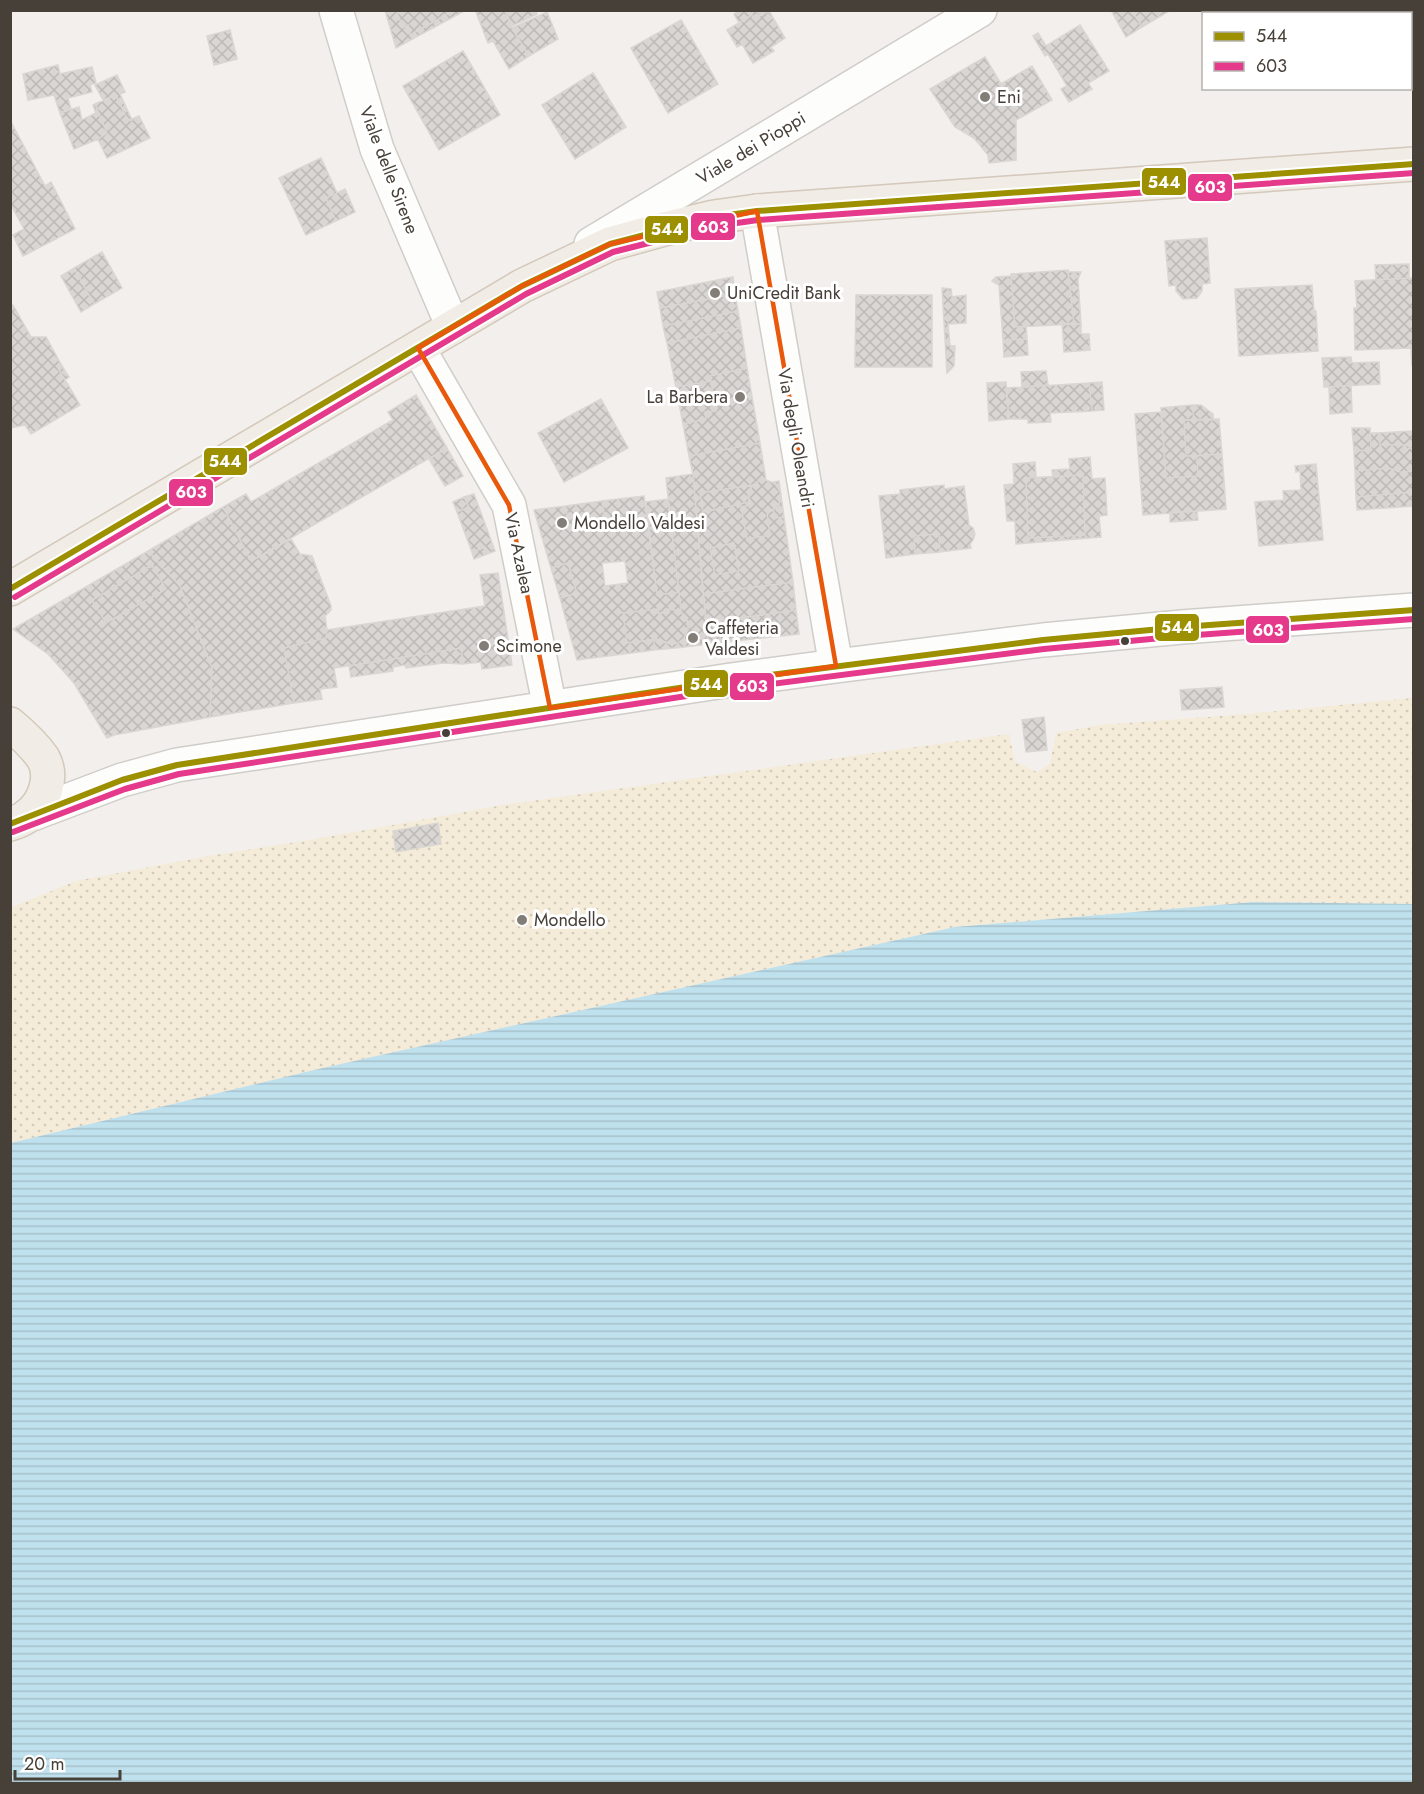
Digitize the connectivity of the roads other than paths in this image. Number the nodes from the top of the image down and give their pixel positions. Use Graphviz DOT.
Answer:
graph roads {
  1 [pos="336,10"];
  2 [pos="980,10"];
  3 [pos="937,22"];
  4 [pos="1413,164"];
  5 [pos="757,211"];
  6 [pos="522,286"];
  7 [pos="453,327"];
  8 [pos="418,348"];
  9 [pos="10,589"];
  10 [pos="1413,610"];
  11 [pos="836,666"];
  12 [pos="550,708"];
  13 [pos="10,724"];
  14 [pos="19,820"];
  1 -- 7 [label="street, Viale delle Sirene"];
  2 -- 3 [label="street, Viale dei Pioppi"];
  3 -- 6 [label="street, Viale dei Pioppi"];
  4 -- 5 [label="main road"];
  5 -- 6 [label="main road"];
  5 -- 11 [label="street, Via degli Oleandri"];
  6 -- 7 [label="main road"];
  7 -- 8 [label="main road"];
  8 -- 9 [label="main road"];
  8 -- 12 [label="street, Via Azalea"];
  10 -- 11 [label="street"];
  11 -- 12 [label="street"];
  12 -- 14 [label="street"];
  13 -- 14 [label="main road"];
}
